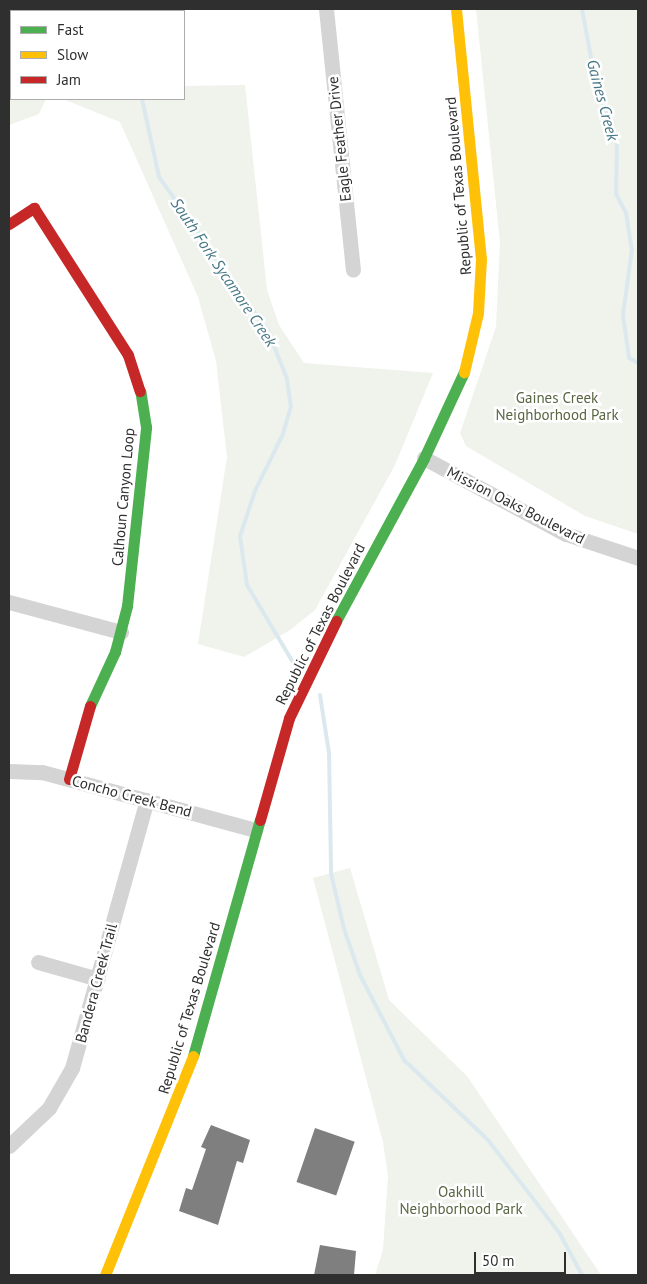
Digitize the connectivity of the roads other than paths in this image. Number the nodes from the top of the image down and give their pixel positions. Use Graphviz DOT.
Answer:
graph roads {
  1 [pos="326,9"];
  2 [pos="456,9"];
  3 [pos="9,224"];
  4 [pos="353,270"];
  5 [pos="424,458"];
  6 [pos="638,558"];
  7 [pos="9,602"];
  8 [pos="121,632"];
  9 [pos="9,771"];
  10 [pos="69,779"];
  11 [pos="147,800"];
  12 [pos="255,830"];
  13 [pos="38,962"];
  14 [pos="98,978"];
  15 [pos="9,1146"];
  16 [pos="104,1275"];
  1 -- 4 [label="street, Eagle Feather Drive"];
  2 -- 5 [label="street, Republic of Texas Boulevard"];
  3 -- 8 [label="street, Calhoun Canyon Loop"];
  5 -- 6 [label="street, Mission Oaks Boulevard"];
  5 -- 12 [label="street, Republic of Texas Boulevard"];
  7 -- 8 [label="street"];
  8 -- 10 [label="street, Calhoun Canyon Loop"];
  9 -- 10 [label="street, Concho Creek Bend"];
  10 -- 11 [label="street, Concho Creek Bend"];
  11 -- 12 [label="street, Concho Creek Bend"];
  11 -- 14 [label="street, Bandera Creek Trail"];
  12 -- 16 [label="street, Republic of Texas Boulevard"];
  13 -- 14 [label="street"];
  14 -- 15 [label="street, Bandera Creek Trail"];
}
